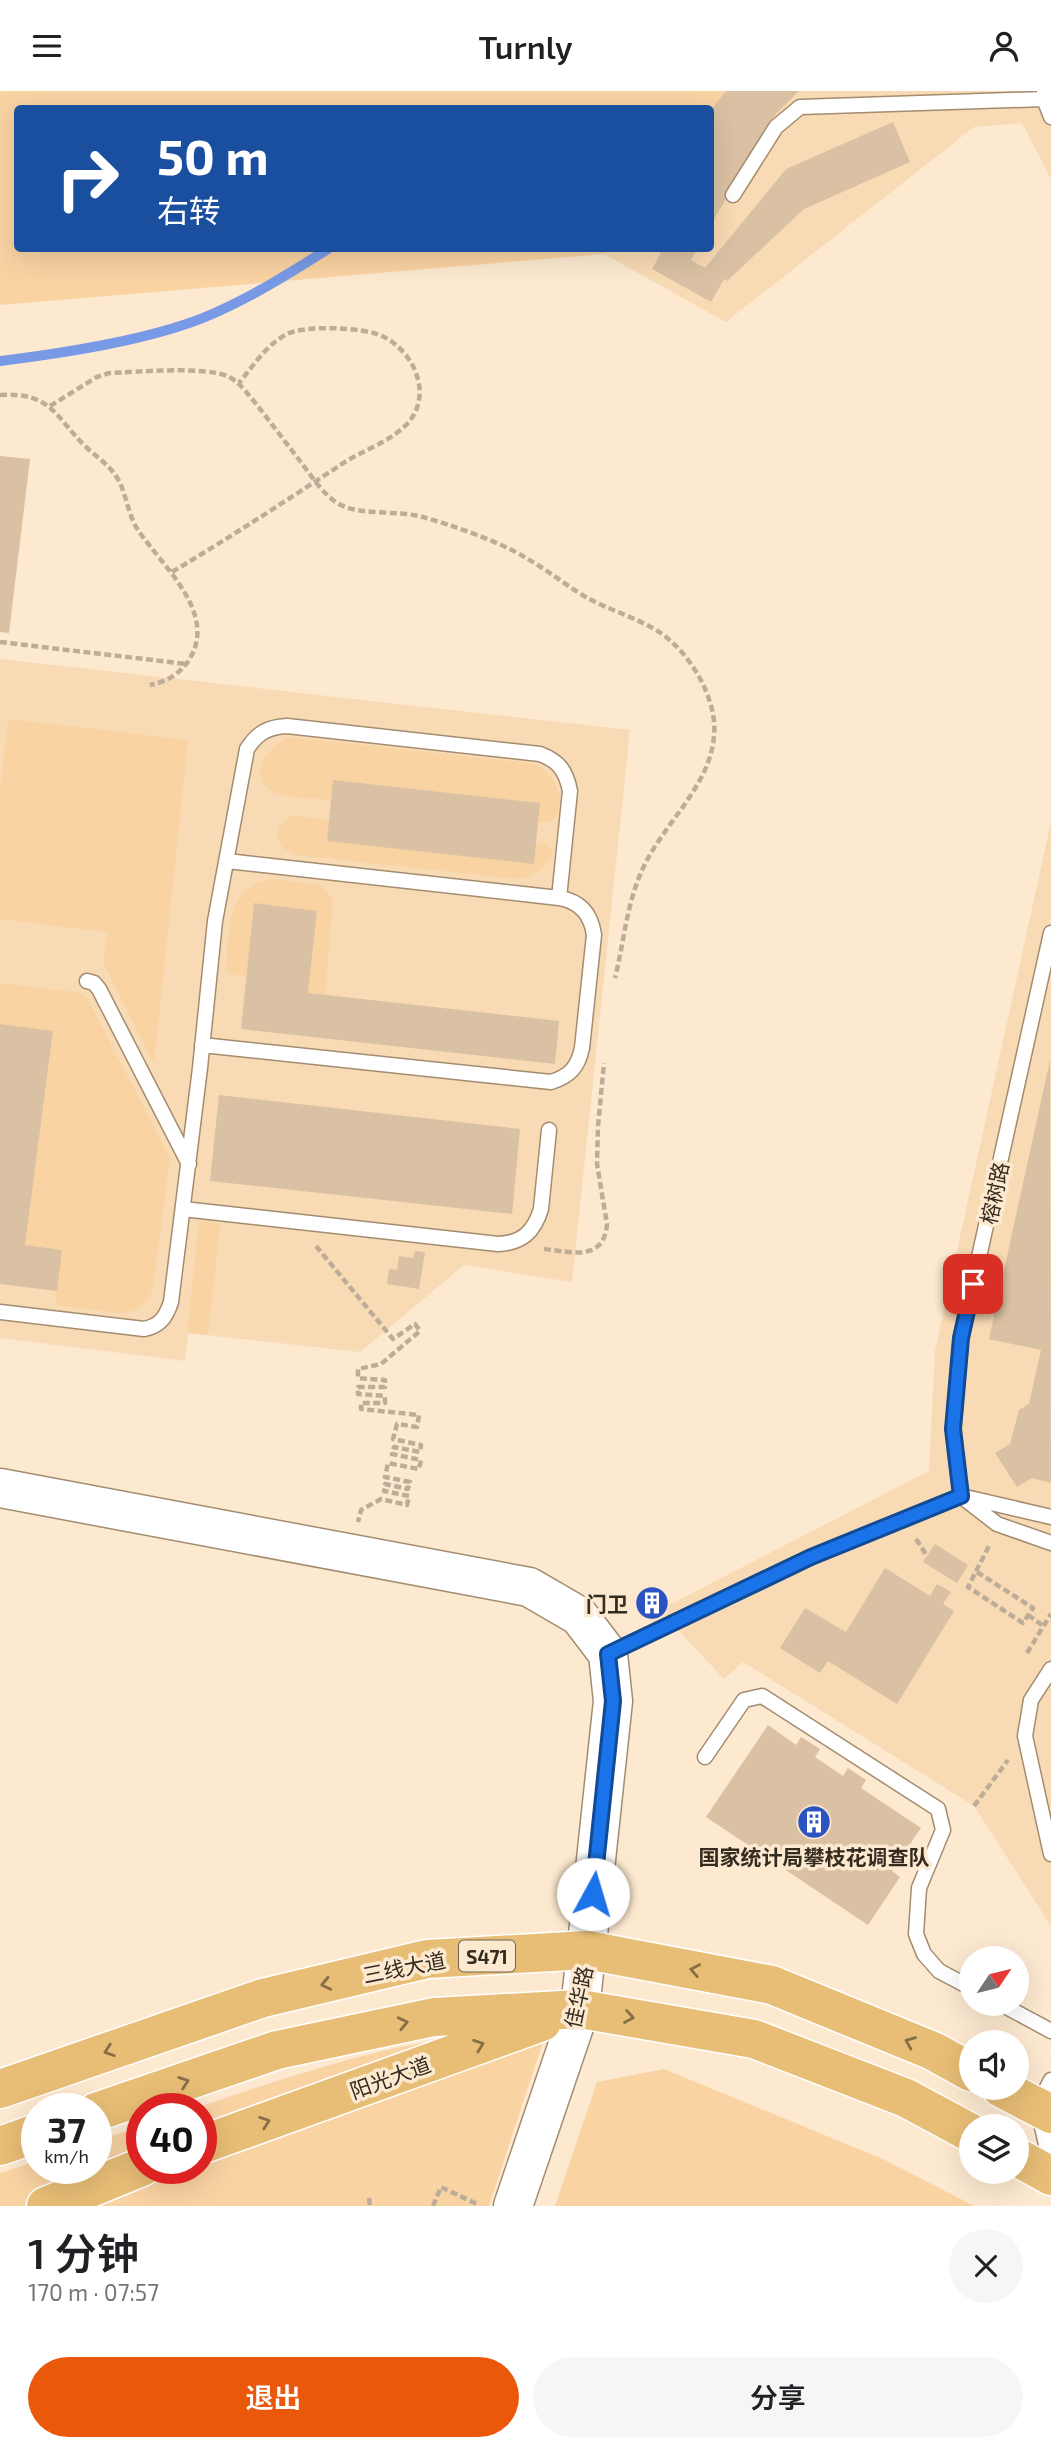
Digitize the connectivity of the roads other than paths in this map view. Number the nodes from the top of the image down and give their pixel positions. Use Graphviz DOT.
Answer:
graph roads {
  1 [pos="1044,95"];
  2 [pos="1051,117"];
  3 [pos="733,195"];
  4 [pos="227,861"];
  5 [pos="559,898"];
  6 [pos="1051,933"];
  7 [pos="87,981"];
  8 [pos="202,1045"];
  9 [pos="549,1130"];
  10 [pos="189,1164"];
  11 [pos="183,1209"];
  12 [pos="0,1312"];
  13 [pos="0,1487"];
  14 [pos="961,1496"];
  15 [pos="1051,1517"];
  16 [pos="1051,1543"];
  17 [pos="608,1654"];
  18 [pos="1051,1669"];
  19 [pos="705,1757"];
  20 [pos="1051,1854"];
  21 [pos="587,1950"];
  22 [pos="959,1982"];
  23 [pos="580,2008"];
  24 [pos="1023,2016"];
  25 [pos="1051,2031"];
  26 [pos="959,2065"];
  27 [pos="0,2089"];
  28 [pos="1029,2095"];
  29 [pos="1046,2100"];
  30 [pos="112,2107"];
  31 [pos="959,2127"];
  32 [pos="21,2139"];
  33 [pos="217,2139"];
  34 [pos="0,2146"];
  35 [pos="1029,2164"];
  36 [pos="1051,2166"];
  37 [pos="126,2174"];
  38 [pos="1051,2176"];
  39 [pos="46,2206"];
  40 [pos="513,2206"];
  1 -- 2 [label="lane"];
  1 -- 3 [label="lane"];
  4 -- 5 [label="lane"];
  4 -- 5 [label="lane"];
  4 -- 8 [label="lane"];
  5 -- 8 [label="lane"];
  6 -- 14 [label="lane, 榕树路"];
  7 -- 10 [label="lane"];
  8 -- 10 [label="lane"];
  9 -- 11 [label="lane"];
  10 -- 11 [label="lane"];
  11 -- 12 [label="lane"];
  13 -- 17 [label="street"];
  14 -- 15 [label="lane"];
  14 -- 16 [label="lane"];
  14 -- 17 [label="lane"];
  17 -- 21 [label="street, 佳华路"];
  18 -- 20 [label="lane"];
  19 -- 22 [label="lane"];
  21 -- 23 [label="street, 佳华路"];
  26 -- 21 [label="main road, 三线大道 / S471, one-way"];
  21 -- 27 [label="main road, 三线大道 / S471, one-way"];
  30 -- 23 [label="main road, one-way"];
  23 -- 31 [label="main road, one-way"];
  33 -- 23 [label="main road, 阳光大道, one-way"];
  23 -- 40 [label="street, 佳华路"];
  24 -- 25 [label="lane"];
  28 -- 29 [label="main road"];
  29 -- 36 [label="lane"];
  32 -- 34 [label="main road"];
  35 -- 38 [label="main road"];
  37 -- 39 [label="main road"];
}
